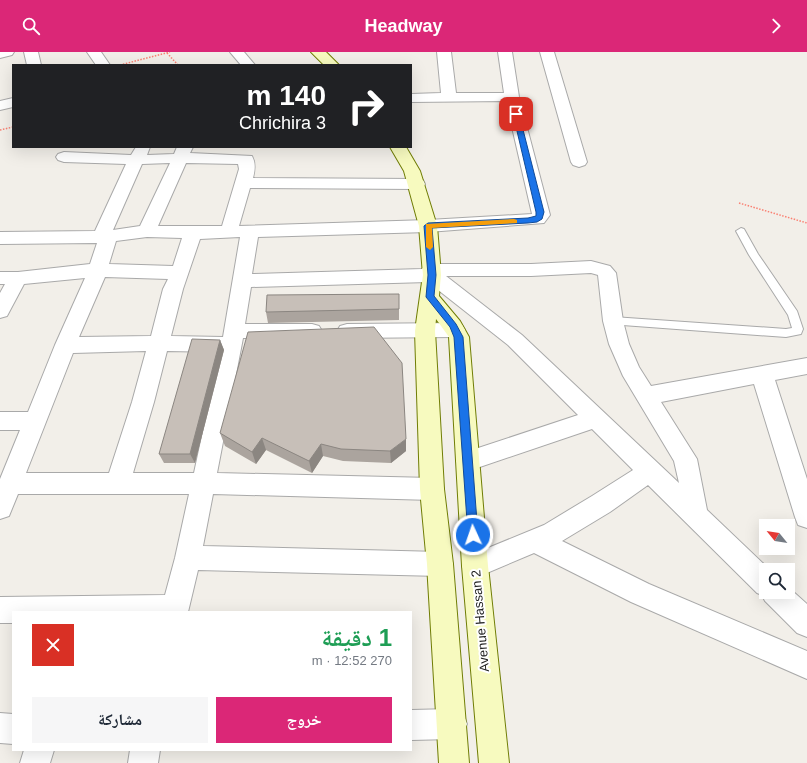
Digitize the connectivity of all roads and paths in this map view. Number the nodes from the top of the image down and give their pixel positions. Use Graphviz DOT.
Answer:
graph roads {
  1 [pos="7,52"];
  2 [pos="31,52"];
  3 [pos="94,52"];
  4 [pos="168,52"];
  5 [pos="237,52"];
  6 [pos="318,52"];
  7 [pos="444,52"];
  8 [pos="504,52"];
  9 [pos="547,52"];
  10 [pos="0,54"];
  11 [pos="34,64"];
  12 [pos="102,64"];
  13 [pos="124,64"];
  14 [pos="177,64"];
  15 [pos="247,64"];
  16 [pos="331,64"];
  17 [pos="512,97"];
  18 [pos="412,98"];
  19 [pos="449,98"];
  20 [pos="12,102"];
  21 [pos="0,106"];
  22 [pos="12,127"];
  23 [pos="0,130"];
  24 [pos="399,148"];
  25 [pos="183,152"];
  26 [pos="140,153"];
  27 [pos="64,157"];
  28 [pos="579,162"];
  29 [pos="243,183"];
  30 [pos="417,184"];
  31 [pos="739,203"];
  32 [pos="807,223"];
  33 [pos="428,226"];
  34 [pos="147,231"];
  35 [pos="239,231"];
  36 [pos="742,231"];
  37 [pos="193,233"];
  38 [pos="104,237"];
  39 [pos="0,238"];
  40 [pos="98,270"];
  41 [pos="180,272"];
  42 [pos="9,278"];
  43 [pos="431,280"];
  44 [pos="242,281"];
  45 [pos="0,311"];
  46 [pos="613,321"];
  47 [pos="455,330"];
  48 [pos="424,331"];
  49 [pos="233,338"];
  50 [pos="158,343"];
  51 [pos="65,345"];
  52 [pos="460,357"];
  53 [pos="426,359"];
  54 [pos="807,366"];
  55 [pos="762,374"];
  56 [pos="645,396"];
  57 [pos="595,419"];
  58 [pos="0,421"];
  59 [pos="35,421"];
  60 [pos="468,461"];
  61 [pos="650,472"];
  62 [pos="118,483"];
  63 [pos="202,483"];
  64 [pos="10,484"];
  65 [pos="432,489"];
  66 [pos="0,508"];
  67 [pos="696,517"];
  68 [pos="807,517"];
  69 [pos="535,541"];
  70 [pos="188,558"];
  71 [pos="440,564"];
  72 [pos="475,566"];
  73 [pos="759,577"];
  74 [pos="781,599"];
  75 [pos="0,610"];
  76 [pos="175,610"];
  77 [pos="807,623"];
  78 [pos="807,665"];
  79 [pos="452,724"];
  80 [pos="412,725"];
  81 [pos="0,728"];
  82 [pos="12,729"];
  83 [pos="39,751"];
  84 [pos="145,751"];
  85 [pos="35,763"];
  86 [pos="143,763"];
  87 [pos="454,763"];
  88 [pos="494,763"];
  1 -- 10 [label="street"];
  2 -- 11 [label="street"];
  3 -- 12 [label="street"];
  4 -- 13 [label="path"];
  4 -- 14 [label="path"];
  5 -- 15 [label="street"];
  6 -- 16 [label="main road"];
  7 -- 19 [label="street"];
  8 -- 17 [label="street"];
  9 -- 28 [label="street"];
  17 -- 19 [label="street"];
  17 -- 33 [label="street"];
  18 -- 19 [label="street"];
  20 -- 21 [label="street"];
  22 -- 23 [label="path"];
  24 -- 30 [label="main road"];
  25 -- 26 [label="street"];
  25 -- 29 [label="street"];
  25 -- 34 [label="street"];
  26 -- 27 [label="street"];
  26 -- 38 [label="street"];
  29 -- 30 [label="street"];
  29 -- 35 [label="street"];
  30 -- 33 [label="main road"];
  31 -- 32 [label="path"];
  33 -- 35 [label="street"];
  33 -- 43 [label="main road"];
  34 -- 37 [label="street"];
  34 -- 38 [label="street"];
  35 -- 37 [label="street"];
  35 -- 44 [label="street"];
  36 -- 46 [label="lane"];
  37 -- 41 [label="street"];
  38 -- 39 [label="street"];
  38 -- 40 [label="street"];
  40 -- 41 [label="street"];
  40 -- 42 [label="street"];
  40 -- 51 [label="street"];
  41 -- 50 [label="street"];
  42 -- 45 [label="street"];
  43 -- 44 [label="street"];
  43 -- 46 [label="street"];
  43 -- 47 [label="main road, Avenue Hassan 2"];
  43 -- 48 [label="main road"];
  43 -- 57 [label="street"];
  44 -- 49 [label="street"];
  46 -- 56 [label="street"];
  47 -- 48 [label="street"];
  47 -- 52 [label="main road, Avenue Hassan 2"];
  48 -- 49 [label="street"];
  48 -- 53 [label="main road"];
  49 -- 50 [label="street"];
  49 -- 63 [label="street"];
  50 -- 51 [label="street"];
  50 -- 62 [label="street"];
  51 -- 59 [label="street"];
  52 -- 53 [label="main road"];
  52 -- 60 [label="main road, Avenue Hassan 2"];
  53 -- 65 [label="main road"];
  54 -- 55 [label="street"];
  55 -- 56 [label="street"];
  55 -- 68 [label="street"];
  56 -- 67 [label="street"];
  57 -- 60 [label="street"];
  57 -- 61 [label="street"];
  58 -- 59 [label="street"];
  59 -- 64 [label="street"];
  60 -- 72 [label="main road, Avenue Hassan 2"];
  61 -- 67 [label="street"];
  61 -- 69 [label="street"];
  62 -- 63 [label="street"];
  62 -- 64 [label="street"];
  63 -- 65 [label="street"];
  63 -- 70 [label="street"];
  64 -- 66 [label="street"];
  65 -- 71 [label="main road"];
  67 -- 73 [label="street"];
  69 -- 72 [label="street"];
  69 -- 78 [label="street"];
  70 -- 71 [label="street"];
  70 -- 76 [label="street"];
  71 -- 79 [label="main road"];
  72 -- 88 [label="main road, Avenue Hassan 2"];
  74 -- 77 [label="street"];
  75 -- 76 [label="street"];
  79 -- 80 [label="street"];
  79 -- 87 [label="main road"];
  81 -- 82 [label="street"];
  83 -- 85 [label="street"];
  84 -- 86 [label="street"];
}
